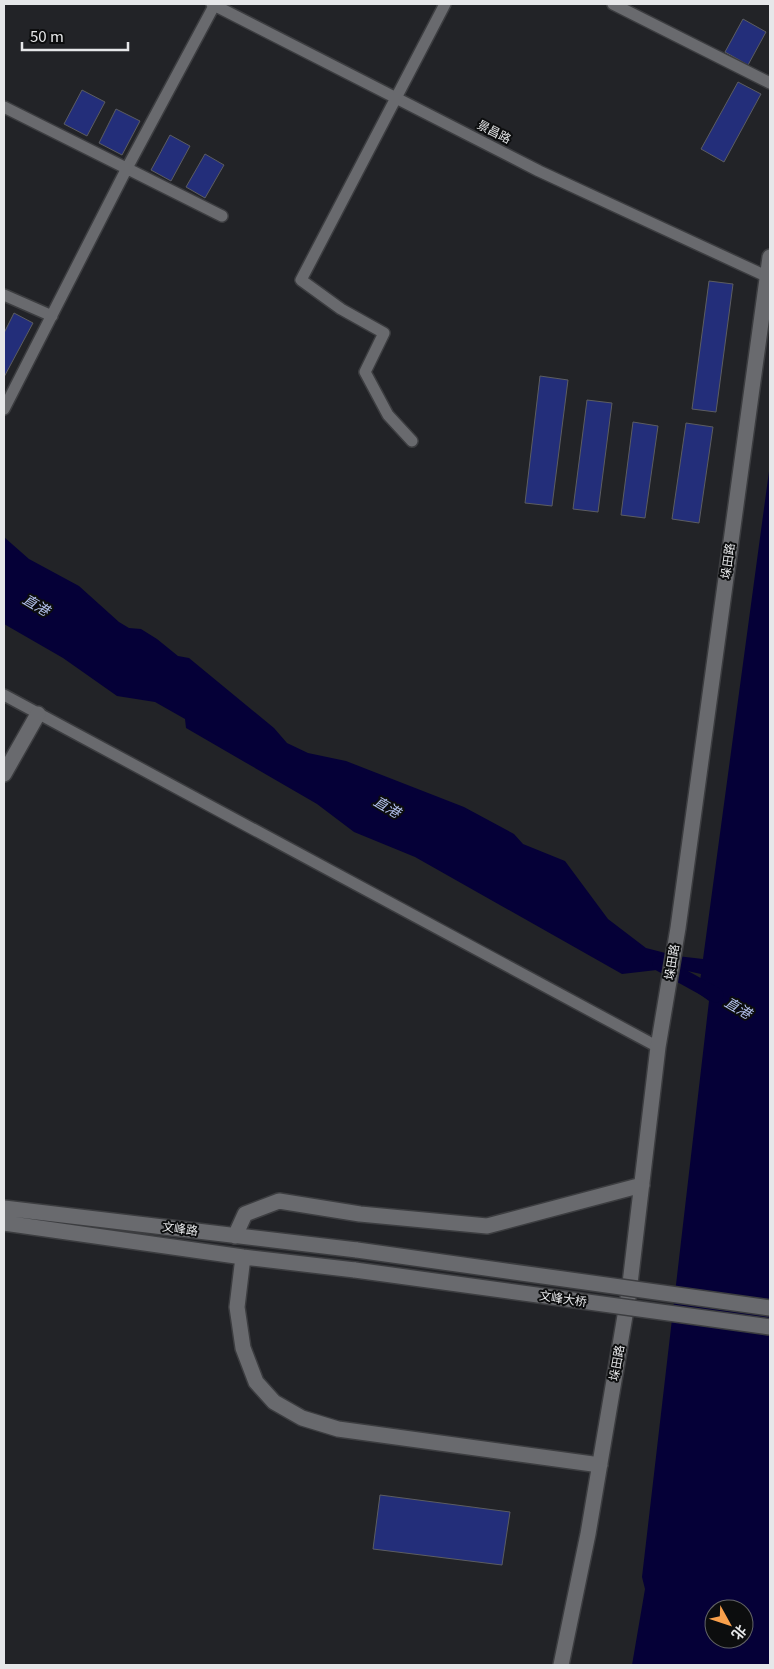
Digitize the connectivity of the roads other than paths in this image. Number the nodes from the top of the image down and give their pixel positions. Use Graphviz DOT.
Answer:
graph roads {
  1 [pos="214,4"];
  2 [pos="445,4"];
  3 [pos="613,4"];
  4 [pos="770,83"];
  5 [pos="396,98"];
  6 [pos="4,107"];
  7 [pos="127,168"];
  8 [pos="222,216"];
  9 [pos="770,257"];
  10 [pos="768,277"];
  11 [pos="4,295"];
  12 [pos="52,316"];
  13 [pos="4,409"];
  14 [pos="412,441"];
  15 [pos="4,695"];
  16 [pos="38,714"];
  17 [pos="4,774"];
  18 [pos="658,1047"];
  19 [pos="642,1185"];
  20 [pos="4,1208"];
  21 [pos="4,1223"];
  22 [pos="235,1236"];
  23 [pos="357,1250"];
  24 [pos="243,1257"];
  25 [pos="355,1270"];
  26 [pos="770,1308"];
  27 [pos="770,1327"];
  28 [pos="600,1465"];
  29 [pos="561,1665"];
  1 -- 5 [label="street, 景昌路"];
  1 -- 7 [label="street"];
  2 -- 5 [label="street"];
  3 -- 4 [label="street"];
  5 -- 10 [label="street, 景昌路"];
  5 -- 14 [label="street"];
  6 -- 7 [label="street"];
  7 -- 8 [label="street"];
  7 -- 12 [label="street"];
  9 -- 10 [label="street, 垛田路"];
  10 -- 18 [label="street, 垛田路"];
  11 -- 12 [label="street"];
  12 -- 13 [label="street"];
  15 -- 16 [label="street"];
  16 -- 17 [label="street"];
  16 -- 18 [label="street"];
  18 -- 19 [label="street, 垛田路"];
  19 -- 22 [label="street"];
  19 -- 28 [label="street, 垛田路"];
  20 -- 22 [label="street, 文峰路"];
  21 -- 24 [label="street, 文峰路"];
  22 -- 23 [label="street, 文峰路"];
  23 -- 26 [label="street, 文峰大桥, bridge"];
  24 -- 25 [label="street, 文峰路"];
  24 -- 28 [label="street"];
  25 -- 27 [label="street, 文峰大桥, bridge"];
  28 -- 29 [label="street, 垛田路"];
}
